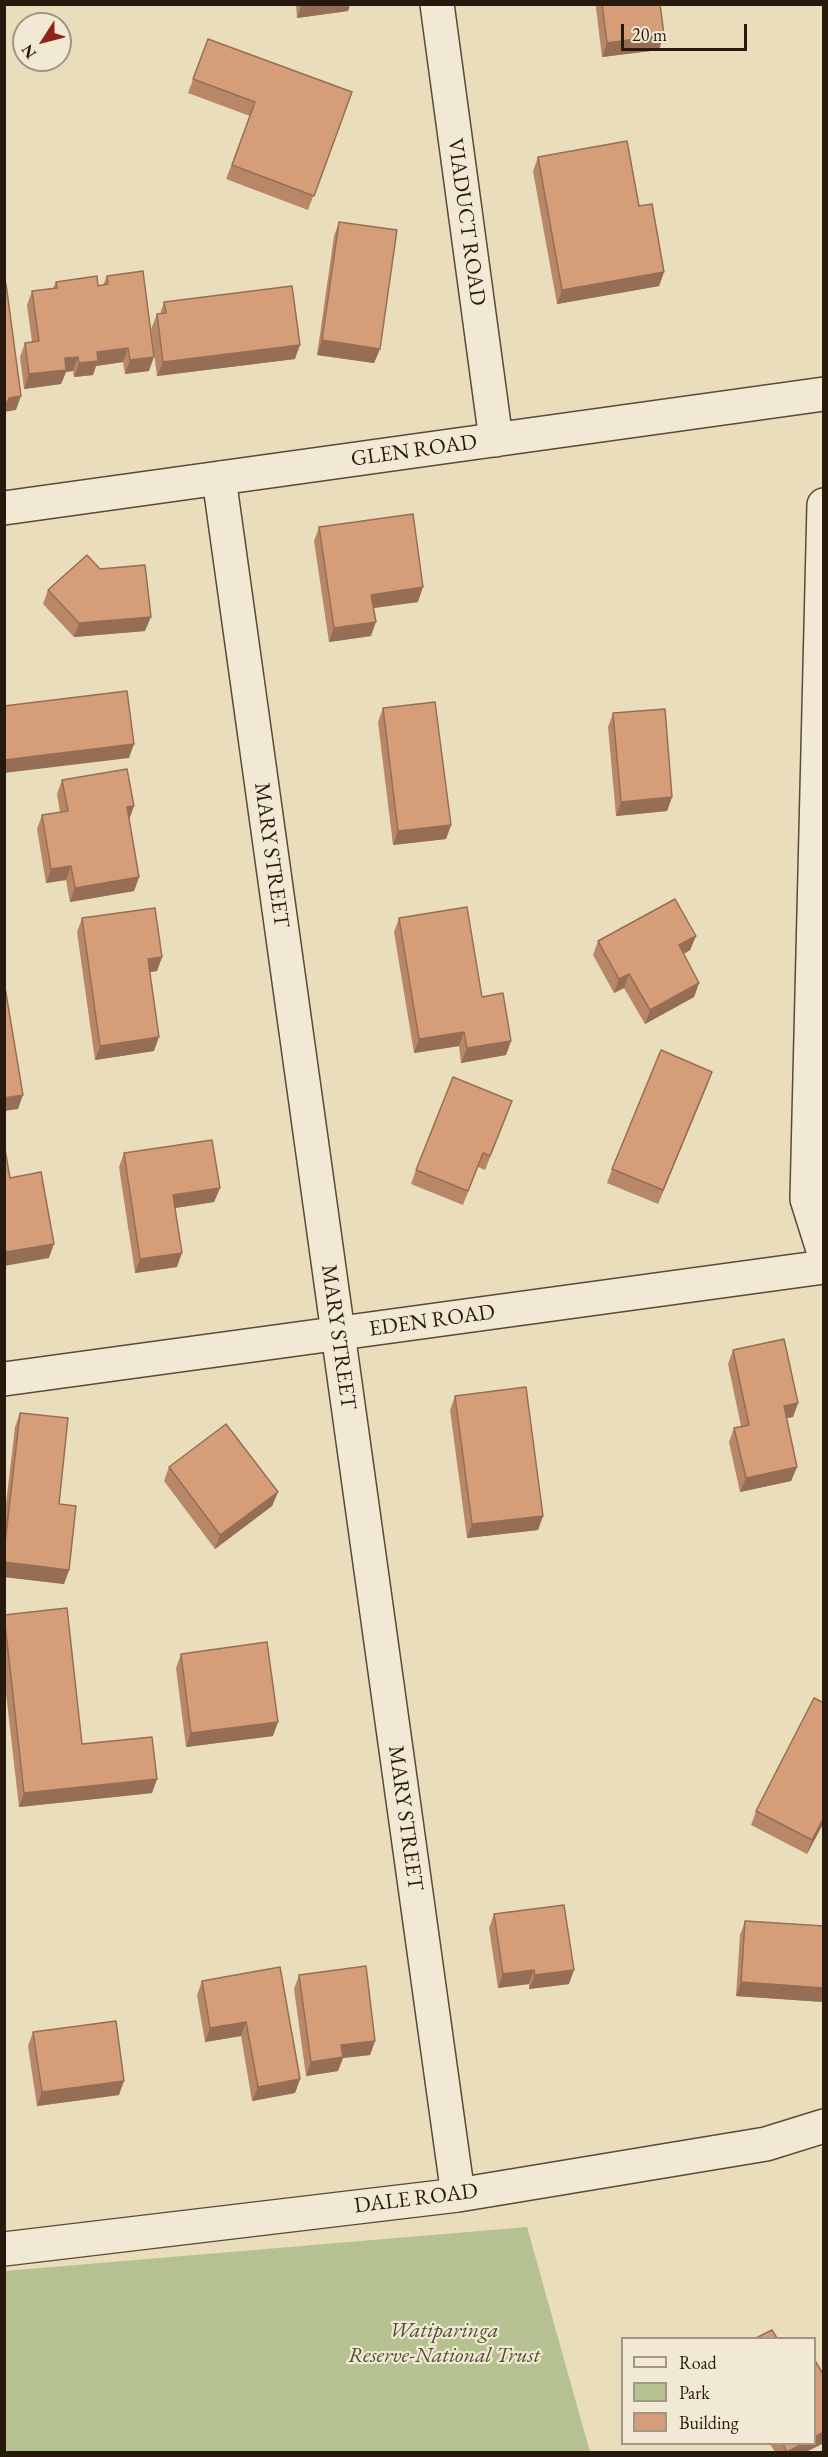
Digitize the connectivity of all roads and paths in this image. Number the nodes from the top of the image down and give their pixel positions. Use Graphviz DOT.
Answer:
graph roads {
  1 [pos="437,4"];
  2 [pos="824,394"];
  3 [pos="496,440"];
  4 [pos="219,478"];
  5 [pos="824,505"];
  6 [pos="4,508"];
  7 [pos="824,1253"];
  8 [pos="824,1267"];
  9 [pos="338,1334"];
  10 [pos="4,1379"];
  11 [pos="824,2126"];
  12 [pos="458,2195"];
  13 [pos="4,2249"];
  1 -- 3 [label="street, VIADUCT ROAD"];
  2 -- 3 [label="street, GLEN ROAD"];
  3 -- 4 [label="street, GLEN ROAD"];
  4 -- 6 [label="street, GLEN ROAD"];
  4 -- 9 [label="street, MARY STREET"];
  5 -- 7 [label="street"];
  8 -- 9 [label="street, EDEN ROAD"];
  9 -- 10 [label="street, EDEN ROAD"];
  9 -- 12 [label="street, MARY STREET"];
  11 -- 12 [label="street, DALE ROAD"];
  12 -- 13 [label="street, DALE ROAD"];
}
